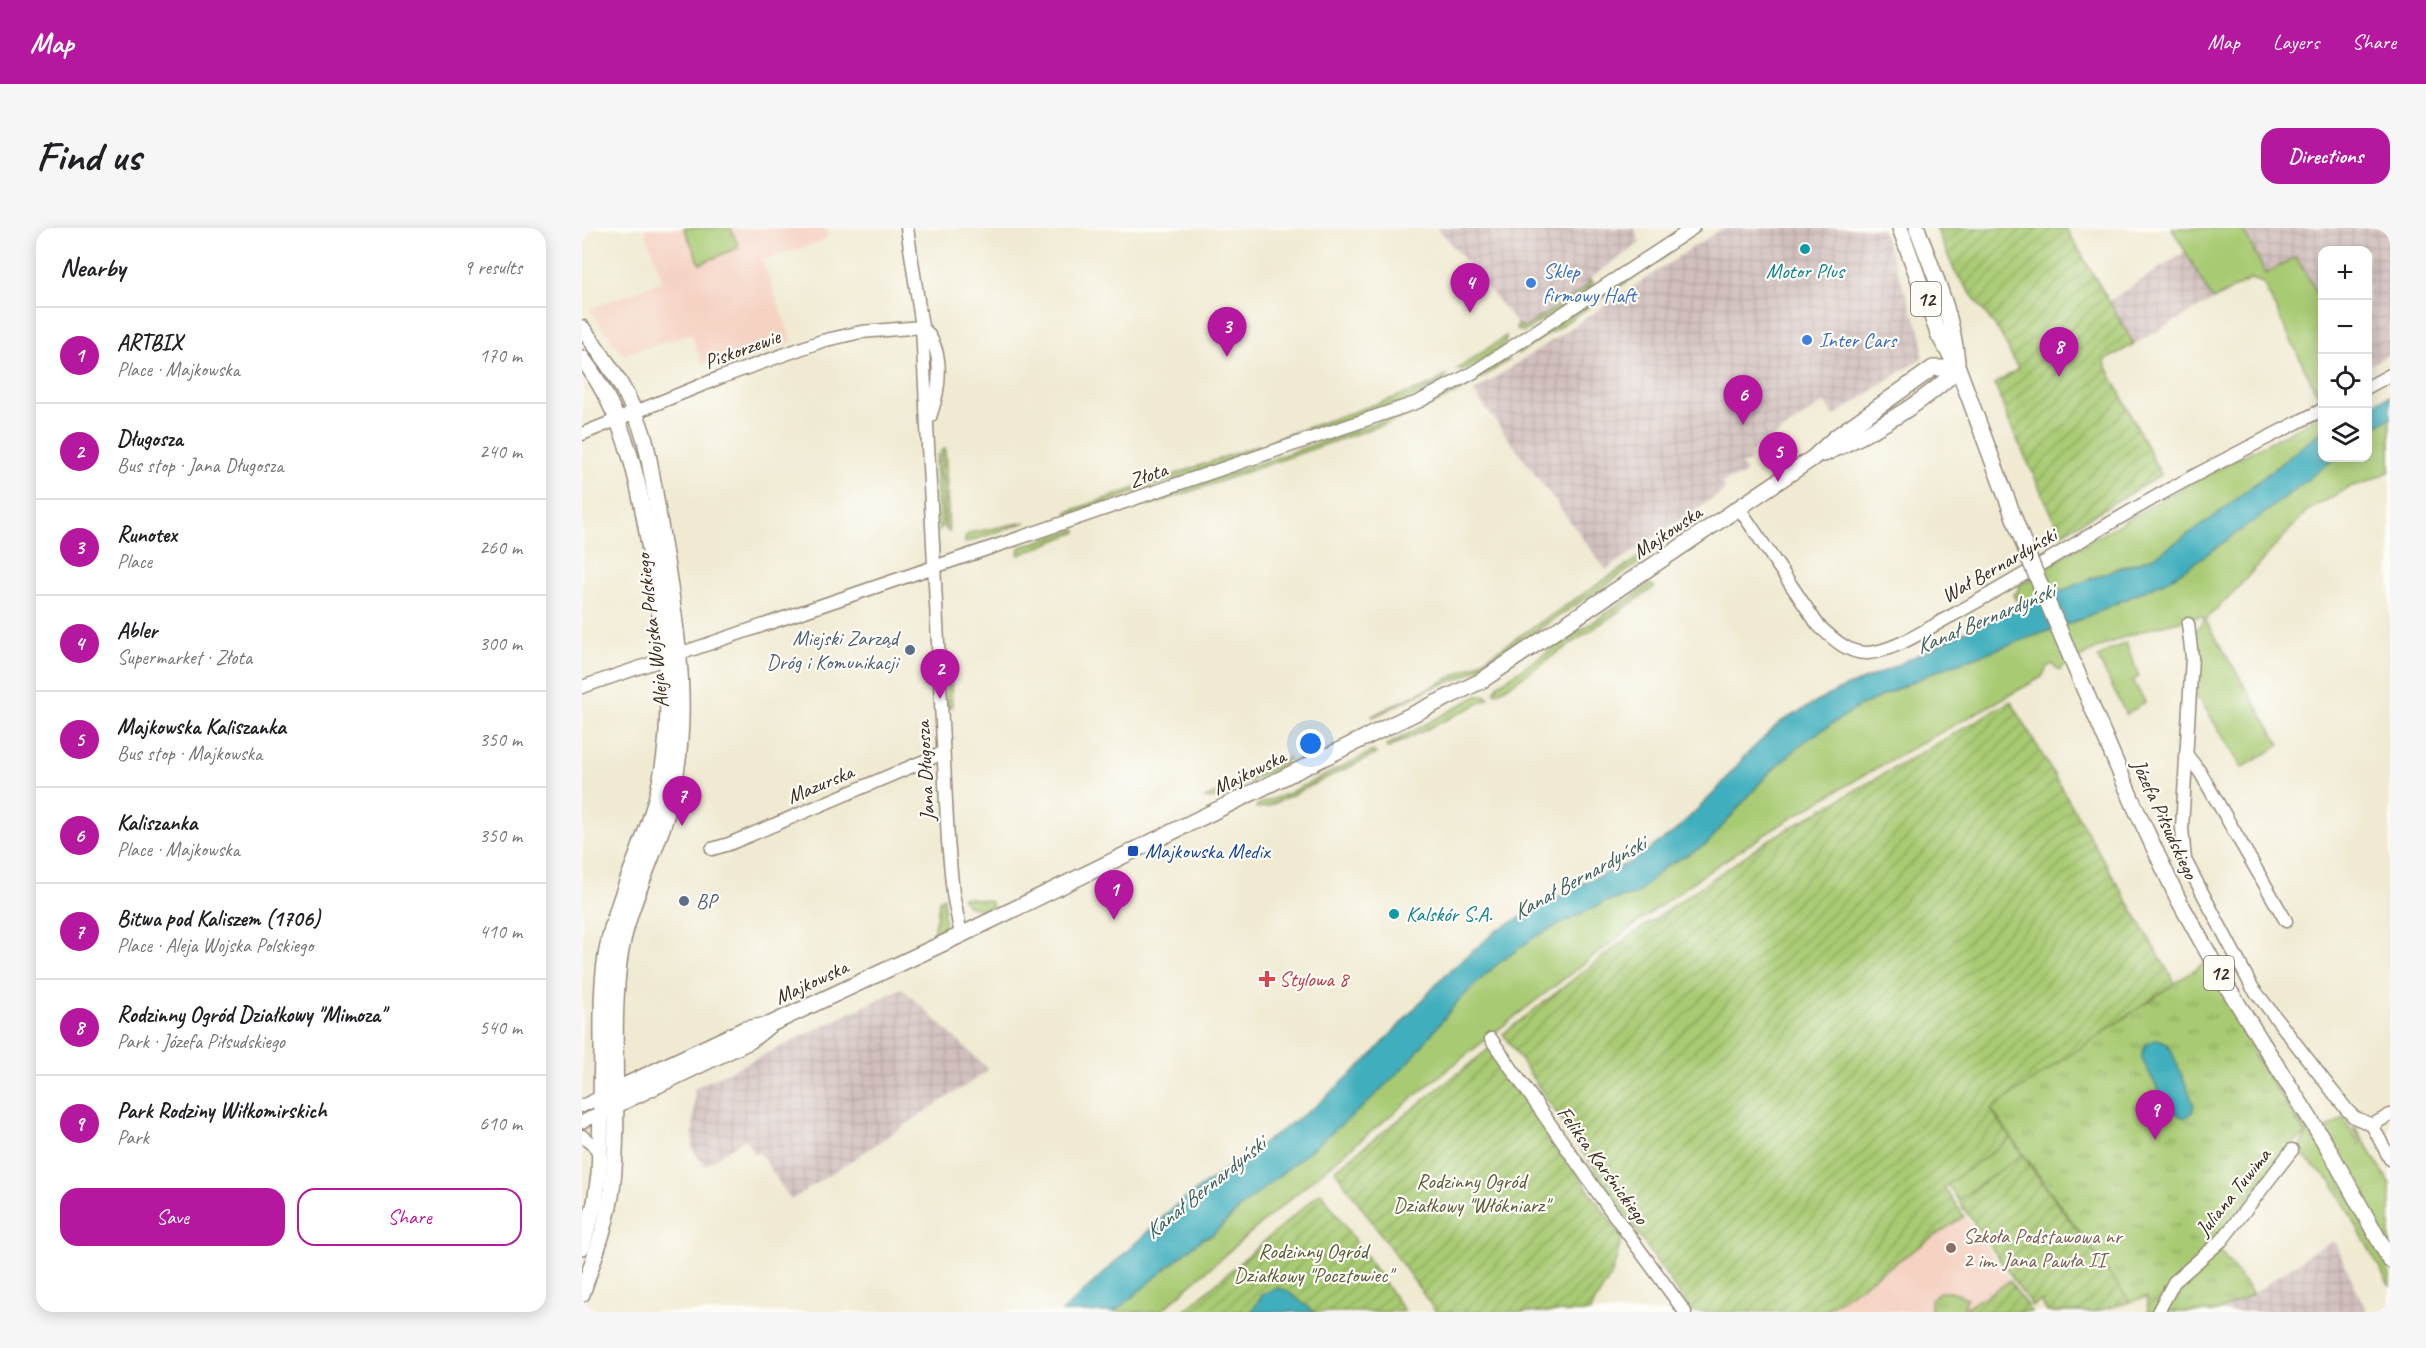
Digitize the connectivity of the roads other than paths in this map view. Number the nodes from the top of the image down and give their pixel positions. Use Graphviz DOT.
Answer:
graph roads {
  1 [pos="907,228"];
  2 [pos="1693,228"];
  3 [pos="1900,228"];
  4 [pos="1917,228"];
  5 [pos="922,327"];
  6 [pos="582,328"];
  7 [pos="582,358"];
  8 [pos="1958,368"];
  9 [pos="2390,375"];
  10 [pos="2372,384"];
  11 [pos="635,412"];
  12 [pos="2318,412"];
  13 [pos="619,419"];
  14 [pos="582,434"];
  15 [pos="1739,508"];
  16 [pos="934,565"];
  17 [pos="2188,624"];
  18 [pos="673,655"];
  19 [pos="582,687"];
  20 [pos="943,753"];
  21 [pos="2186,754"];
  22 [pos="712,849"];
  23 [pos="2286,921"];
  24 [pos="961,935"];
  25 [pos="1491,1039"];
  26 [pos="615,1098"];
  27 [pos="601,1105"];
  28 [pos="582,1106"];
  29 [pos="2390,1115"];
  30 [pos="582,1122"];
  31 [pos="2372,1125"];
  32 [pos="582,1136"];
  33 [pos="2292,1150"];
  34 [pos="600,1156"];
  35 [pos="2390,1159"];
  36 [pos="582,1247"];
  37 [pos="2390,1260"];
  38 [pos="582,1294"];
  39 [pos="1685,1312"];
  40 [pos="2158,1312"];
  1 -- 5 [label="street, Jana Długosza"];
  2 -- 16 [label="street, Złota"];
  3 -- 8 [label="main road, Józefa Piłsudskiego / 12"];
  4 -- 8 [label="main road, Józefa Piłsudskiego / 12"];
  5 -- 11 [label="street, Piskorzewie"];
  5 -- 16 [label="street, Jana Długosza"];
  6 -- 11 [label="main road, Aleja Wojska Polskiego"];
  7 -- 13 [label="main road, Aleja Wojska Polskiego"];
  8 -- 15 [label="main road, Majkowska"];
  8 -- 37 [label="main road, Józefa Piłsudskiego / 12, bridge"];
  9 -- 10 [label="street"];
  11 -- 13 [label="street, Piskorzewie"];
  11 -- 18 [label="main road, Aleja Wojska Polskiego"];
  12 -- 15 [label="street, Wał Bernardyński"];
  13 -- 14 [label="street, Piskorzewie"];
  13 -- 18 [label="main road, Aleja Wojska Polskiego"];
  15 -- 24 [label="main road, Majkowska"];
  16 -- 18 [label="street, Złota"];
  16 -- 20 [label="street, Jana Długosza"];
  17 -- 21 [label="street"];
  18 -- 19 [label="street, Złota"];
  18 -- 26 [label="main road, Aleja Wojska Polskiego"];
  18 -- 27 [label="main road, Aleja Wojska Polskiego"];
  20 -- 22 [label="street, Mazurska"];
  20 -- 24 [label="street, Jana Długosza"];
  21 -- 23 [label="street"];
  21 -- 31 [label="street"];
  24 -- 26 [label="main road, Majkowska"];
  25 -- 39 [label="street, Feliksa Karśnickiego"];
  26 -- 27 [label="main road, Majkowska"];
  26 -- 38 [label="main road, Aleja Wojska Polskiego"];
  27 -- 28 [label="street, Majkowska"];
  27 -- 30 [label="street, Majkowska"];
  27 -- 34 [label="main road, Aleja Wojska Polskiego"];
  29 -- 31 [label="street"];
  31 -- 35 [label="street"];
  32 -- 34 [label="street"];
  33 -- 40 [label="street, Juliana Tuwima"];
  34 -- 36 [label="main road, Aleja Wojska Polskiego"];
}
